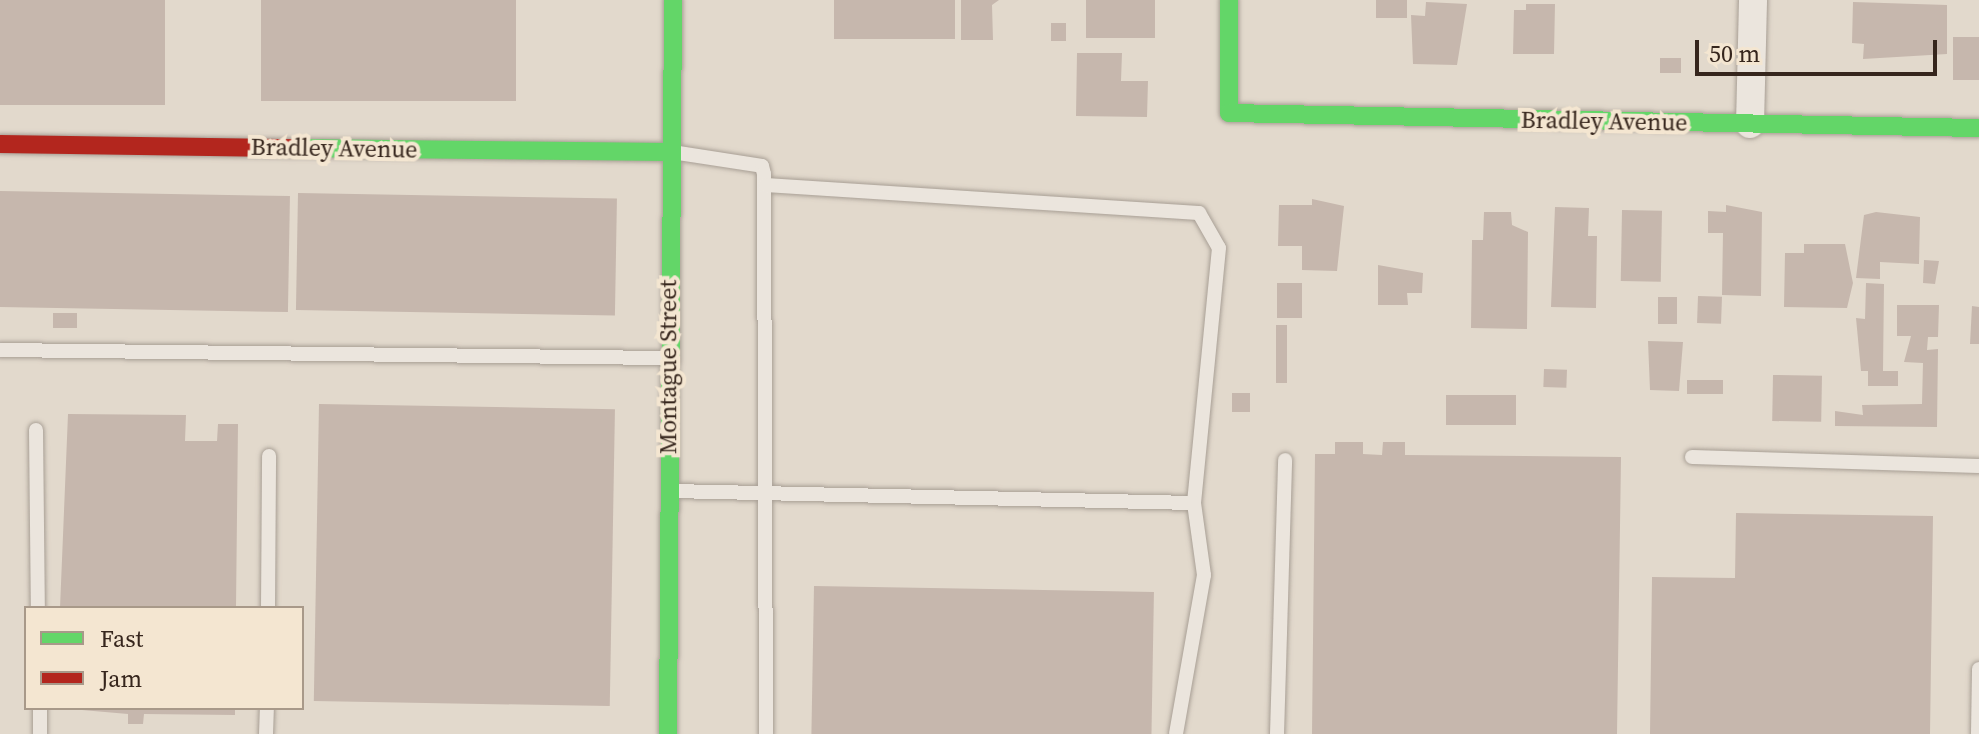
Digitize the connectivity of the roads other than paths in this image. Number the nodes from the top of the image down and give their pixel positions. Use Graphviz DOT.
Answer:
graph roads {
  1 [pos="673,0"];
  2 [pos="1229,0"];
  3 [pos="1753,0"];
  4 [pos="1750,124"];
  5 [pos="1979,128"];
  6 [pos="0,144"];
  7 [pos="669,152"];
  8 [pos="765,185"];
  9 [pos="0,350"];
  10 [pos="668,358"];
  11 [pos="36,430"];
  12 [pos="269,456"];
  13 [pos="1692,457"];
  14 [pos="1285,460"];
  15 [pos="1979,466"];
  16 [pos="668,491"];
  17 [pos="762,493"];
  18 [pos="1194,503"];
  19 [pos="38,606"];
  20 [pos="268,606"];
  21 [pos="1979,669"];
  22 [pos="40,710"];
  23 [pos="267,710"];
  24 [pos="40,734"];
  25 [pos="266,734"];
  26 [pos="668,734"];
  27 [pos="766,734"];
  28 [pos="1176,734"];
  29 [pos="1277,734"];
  30 [pos="1978,734"];
  1 -- 7 [label="street, Montague Street"];
  2 -- 4 [label="street, Bradley Avenue"];
  3 -- 4 [label="street"];
  4 -- 5 [label="street, Bradley Avenue"];
  6 -- 7 [label="street, Bradley Avenue"];
  7 -- 8 [label="lane"];
  7 -- 10 [label="street, Montague Street"];
  8 -- 17 [label="lane"];
  8 -- 18 [label="lane"];
  9 -- 10 [label="lane"];
  10 -- 16 [label="street, Montague Street"];
  11 -- 19 [label="lane"];
  12 -- 20 [label="lane"];
  13 -- 15 [label="lane"];
  14 -- 29 [label="lane"];
  16 -- 17 [label="lane"];
  16 -- 26 [label="street, Montague Street"];
  17 -- 18 [label="lane"];
  17 -- 27 [label="lane"];
  18 -- 28 [label="lane"];
  21 -- 30 [label="lane"];
  22 -- 24 [label="lane"];
  23 -- 25 [label="lane"];
}
